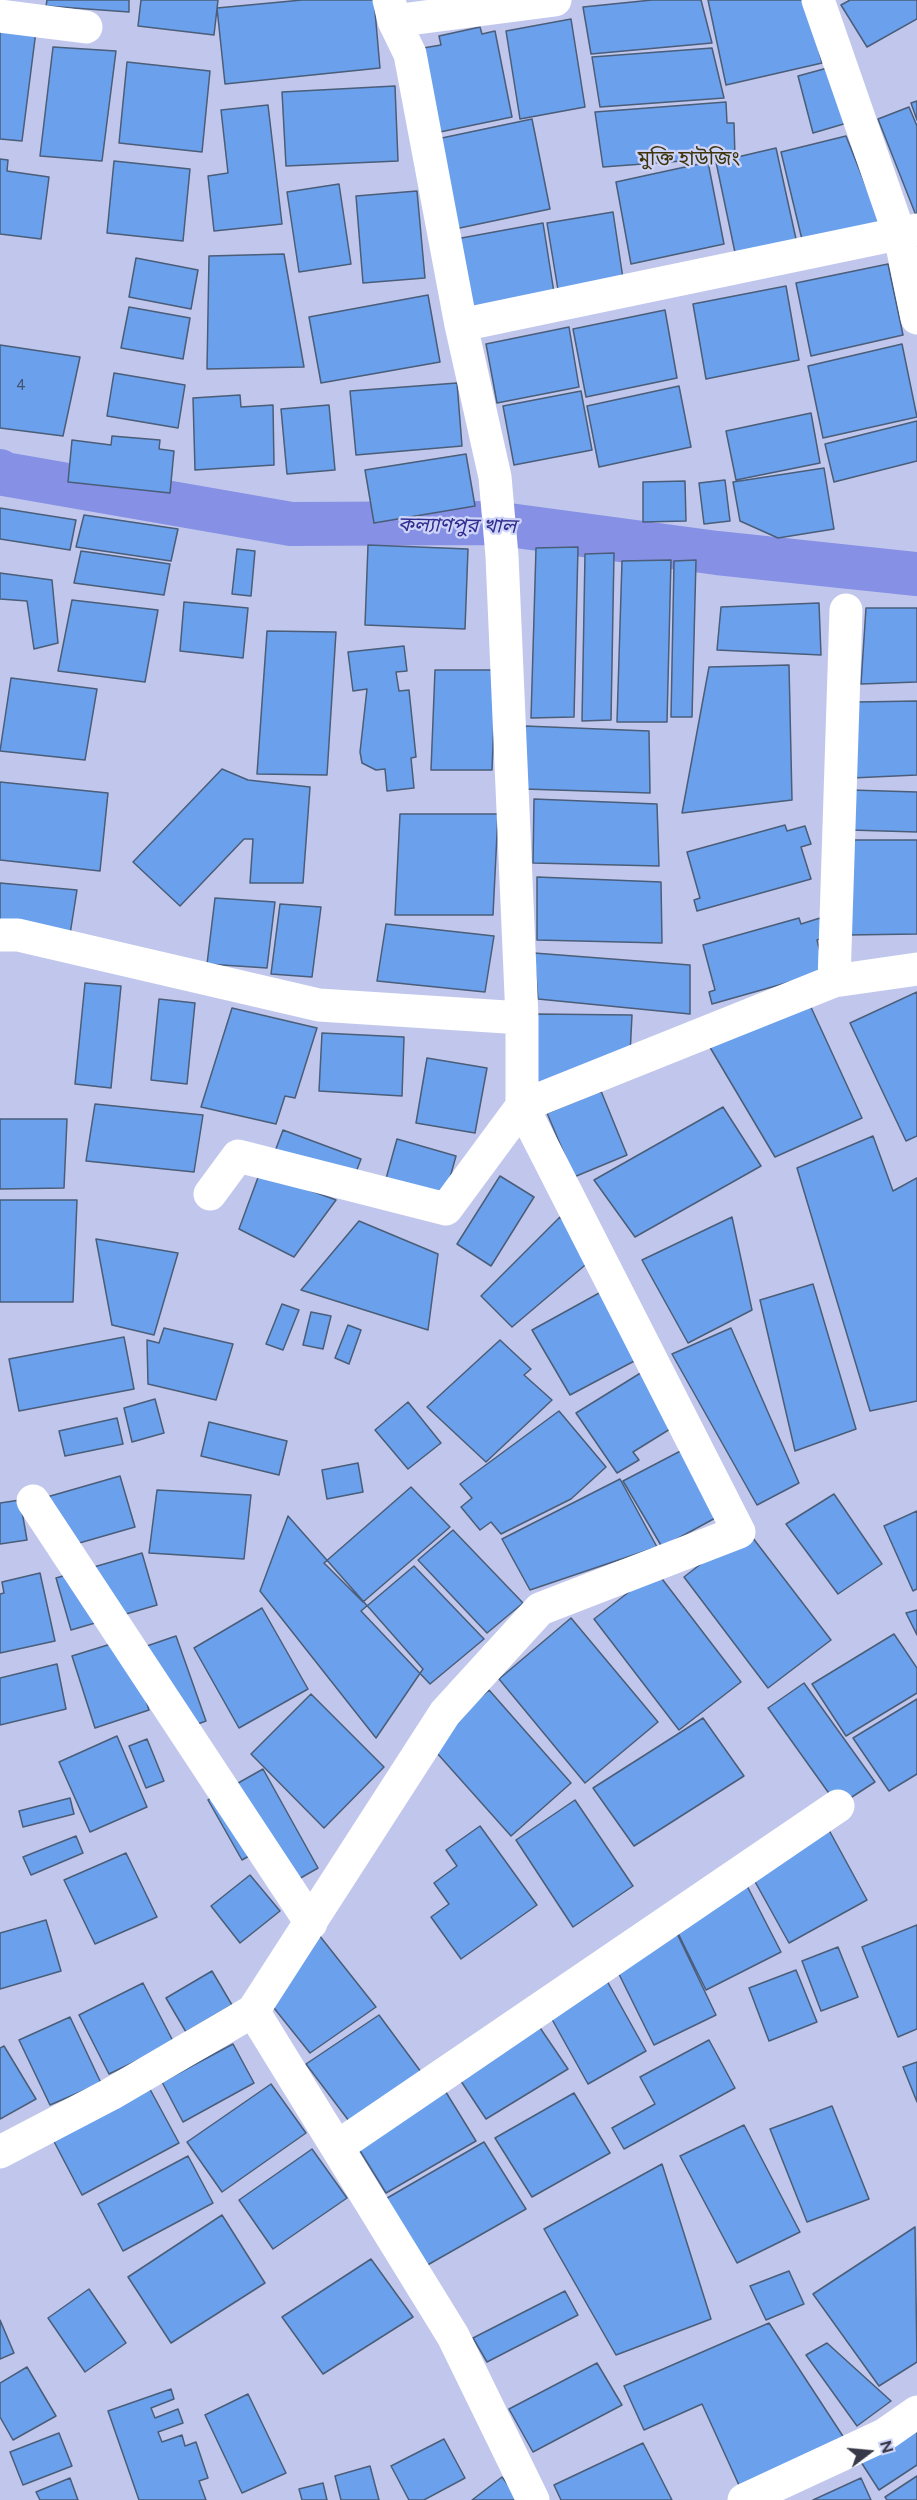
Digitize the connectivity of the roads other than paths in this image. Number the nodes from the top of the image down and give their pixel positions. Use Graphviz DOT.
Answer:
graph roads {
  1 [pos="555,0"];
  2 [pos="818,0"];
  3 [pos="391,10"];
  4 [pos="0,16"];
  5 [pos="86,27"];
  6 [pos="909,233"];
  7 [pos="917,318"];
  8 [pos="461,325"];
  9 [pos="846,610"];
  10 [pos="0,935"];
  11 [pos="917,969"];
  12 [pos="834,981"];
  13 [pos="522,1018"];
  14 [pos="522,1106"];
  15 [pos="210,1194"];
  16 [pos="33,1501"];
  17 [pos="838,1806"];
  18 [pos="310,1923"];
  19 [pos="253,2011"];
  20 [pos="337,2147"];
  21 [pos="0,2152"];
  22 [pos="917,2412"];
  23 [pos="533,2500"];
  24 [pos="744,2500"];
  1 -- 3 [label="street"];
  2 -- 6 [label="street"];
  3 -- 8 [label="street"];
  4 -- 5 [label="street"];
  6 -- 7 [label="street"];
  6 -- 8 [label="street"];
  8 -- 13 [label="street"];
  9 -- 12 [label="street"];
  10 -- 13 [label="street"];
  11 -- 12 [label="street"];
  12 -- 14 [label="street"];
  13 -- 14 [label="street"];
  14 -- 15 [label="street"];
  14 -- 18 [label="street"];
  16 -- 18 [label="street"];
  17 -- 20 [label="street"];
  18 -- 19 [label="street"];
  19 -- 20 [label="street"];
  19 -- 21 [label="street"];
  20 -- 23 [label="street"];
  22 -- 24 [label="street"];
}
